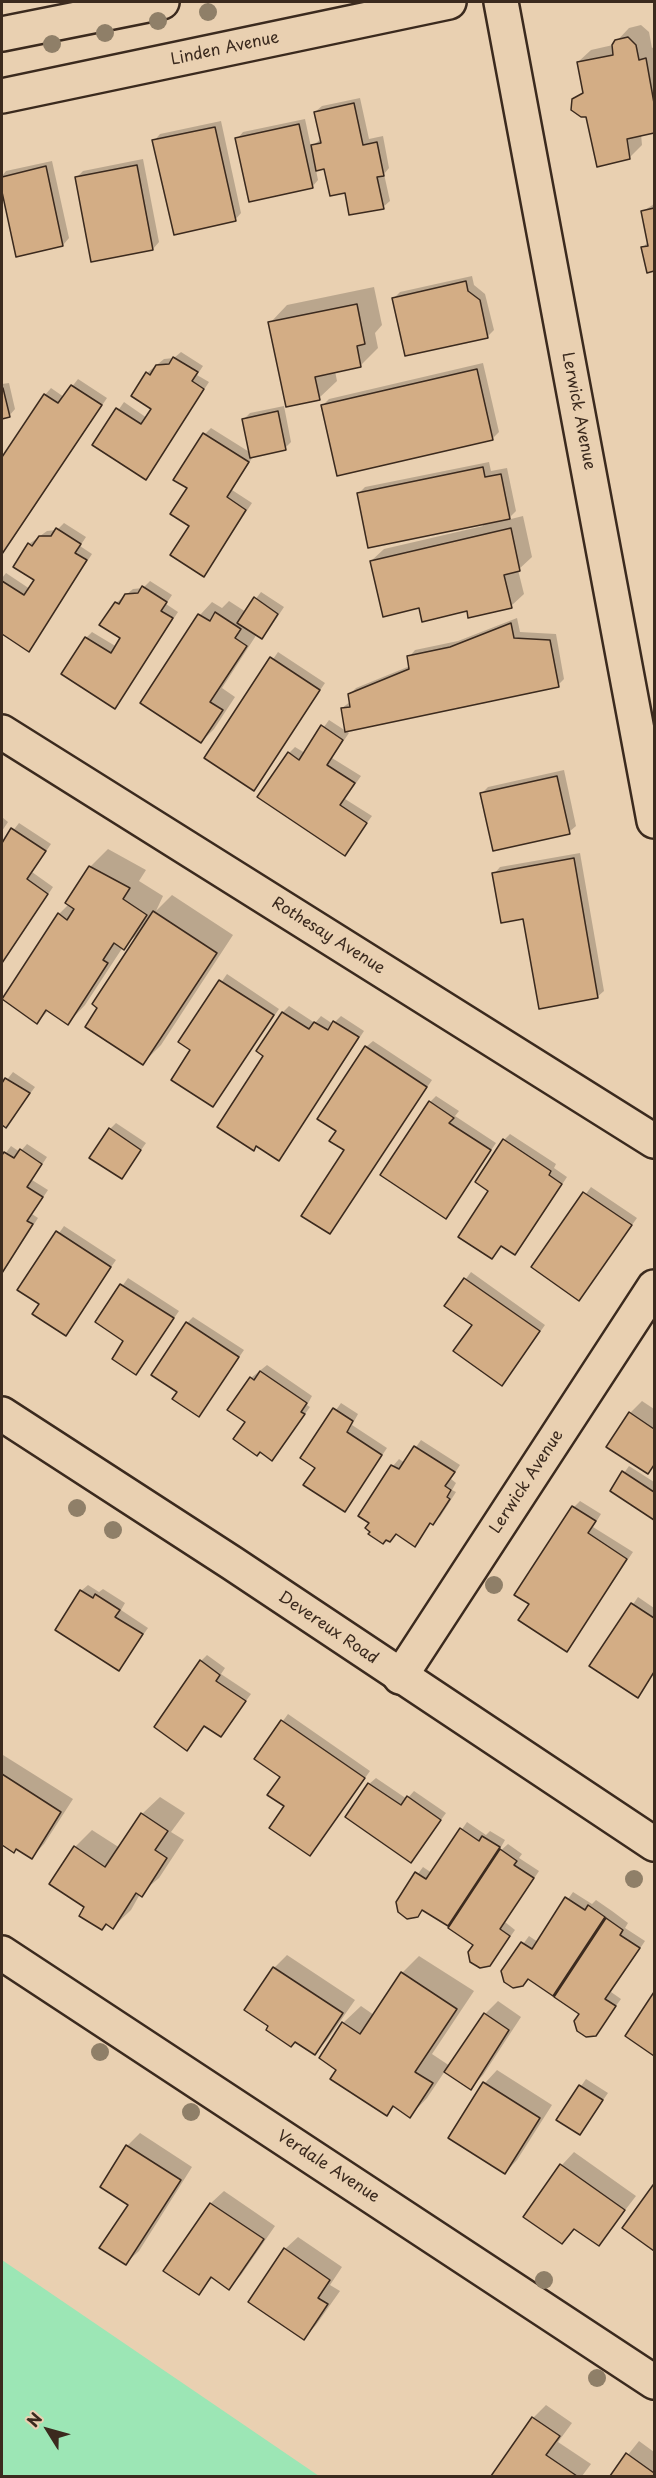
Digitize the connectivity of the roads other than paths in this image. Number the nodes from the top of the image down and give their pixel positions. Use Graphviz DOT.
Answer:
graph roads {
  1 [pos="162,2"];
  2 [pos="449,2"];
  3 [pos="501,2"];
  4 [pos="2,34"];
  5 [pos="2,96"];
  6 [pos="2,732"];
  7 [pos="654,821"];
  8 [pos="654,1141"];
  9 [pos="654,1287"];
  10 [pos="2,1414"];
  11 [pos="400,1677"];
  12 [pos="654,1844"];
  13 [pos="2,1953"];
  14 [pos="654,2382"];
  1 -- 4 [label="street"];
  2 -- 5 [label="street, Linden Avenue"];
  3 -- 7 [label="street, Lerwick Avenue"];
  6 -- 8 [label="street, Rothesay Avenue"];
  9 -- 11 [label="street, Lerwick Avenue"];
  10 -- 11 [label="street, Devereux Road"];
  11 -- 12 [label="street, Devereux Road"];
  13 -- 14 [label="street, Verdale Avenue"];
}
